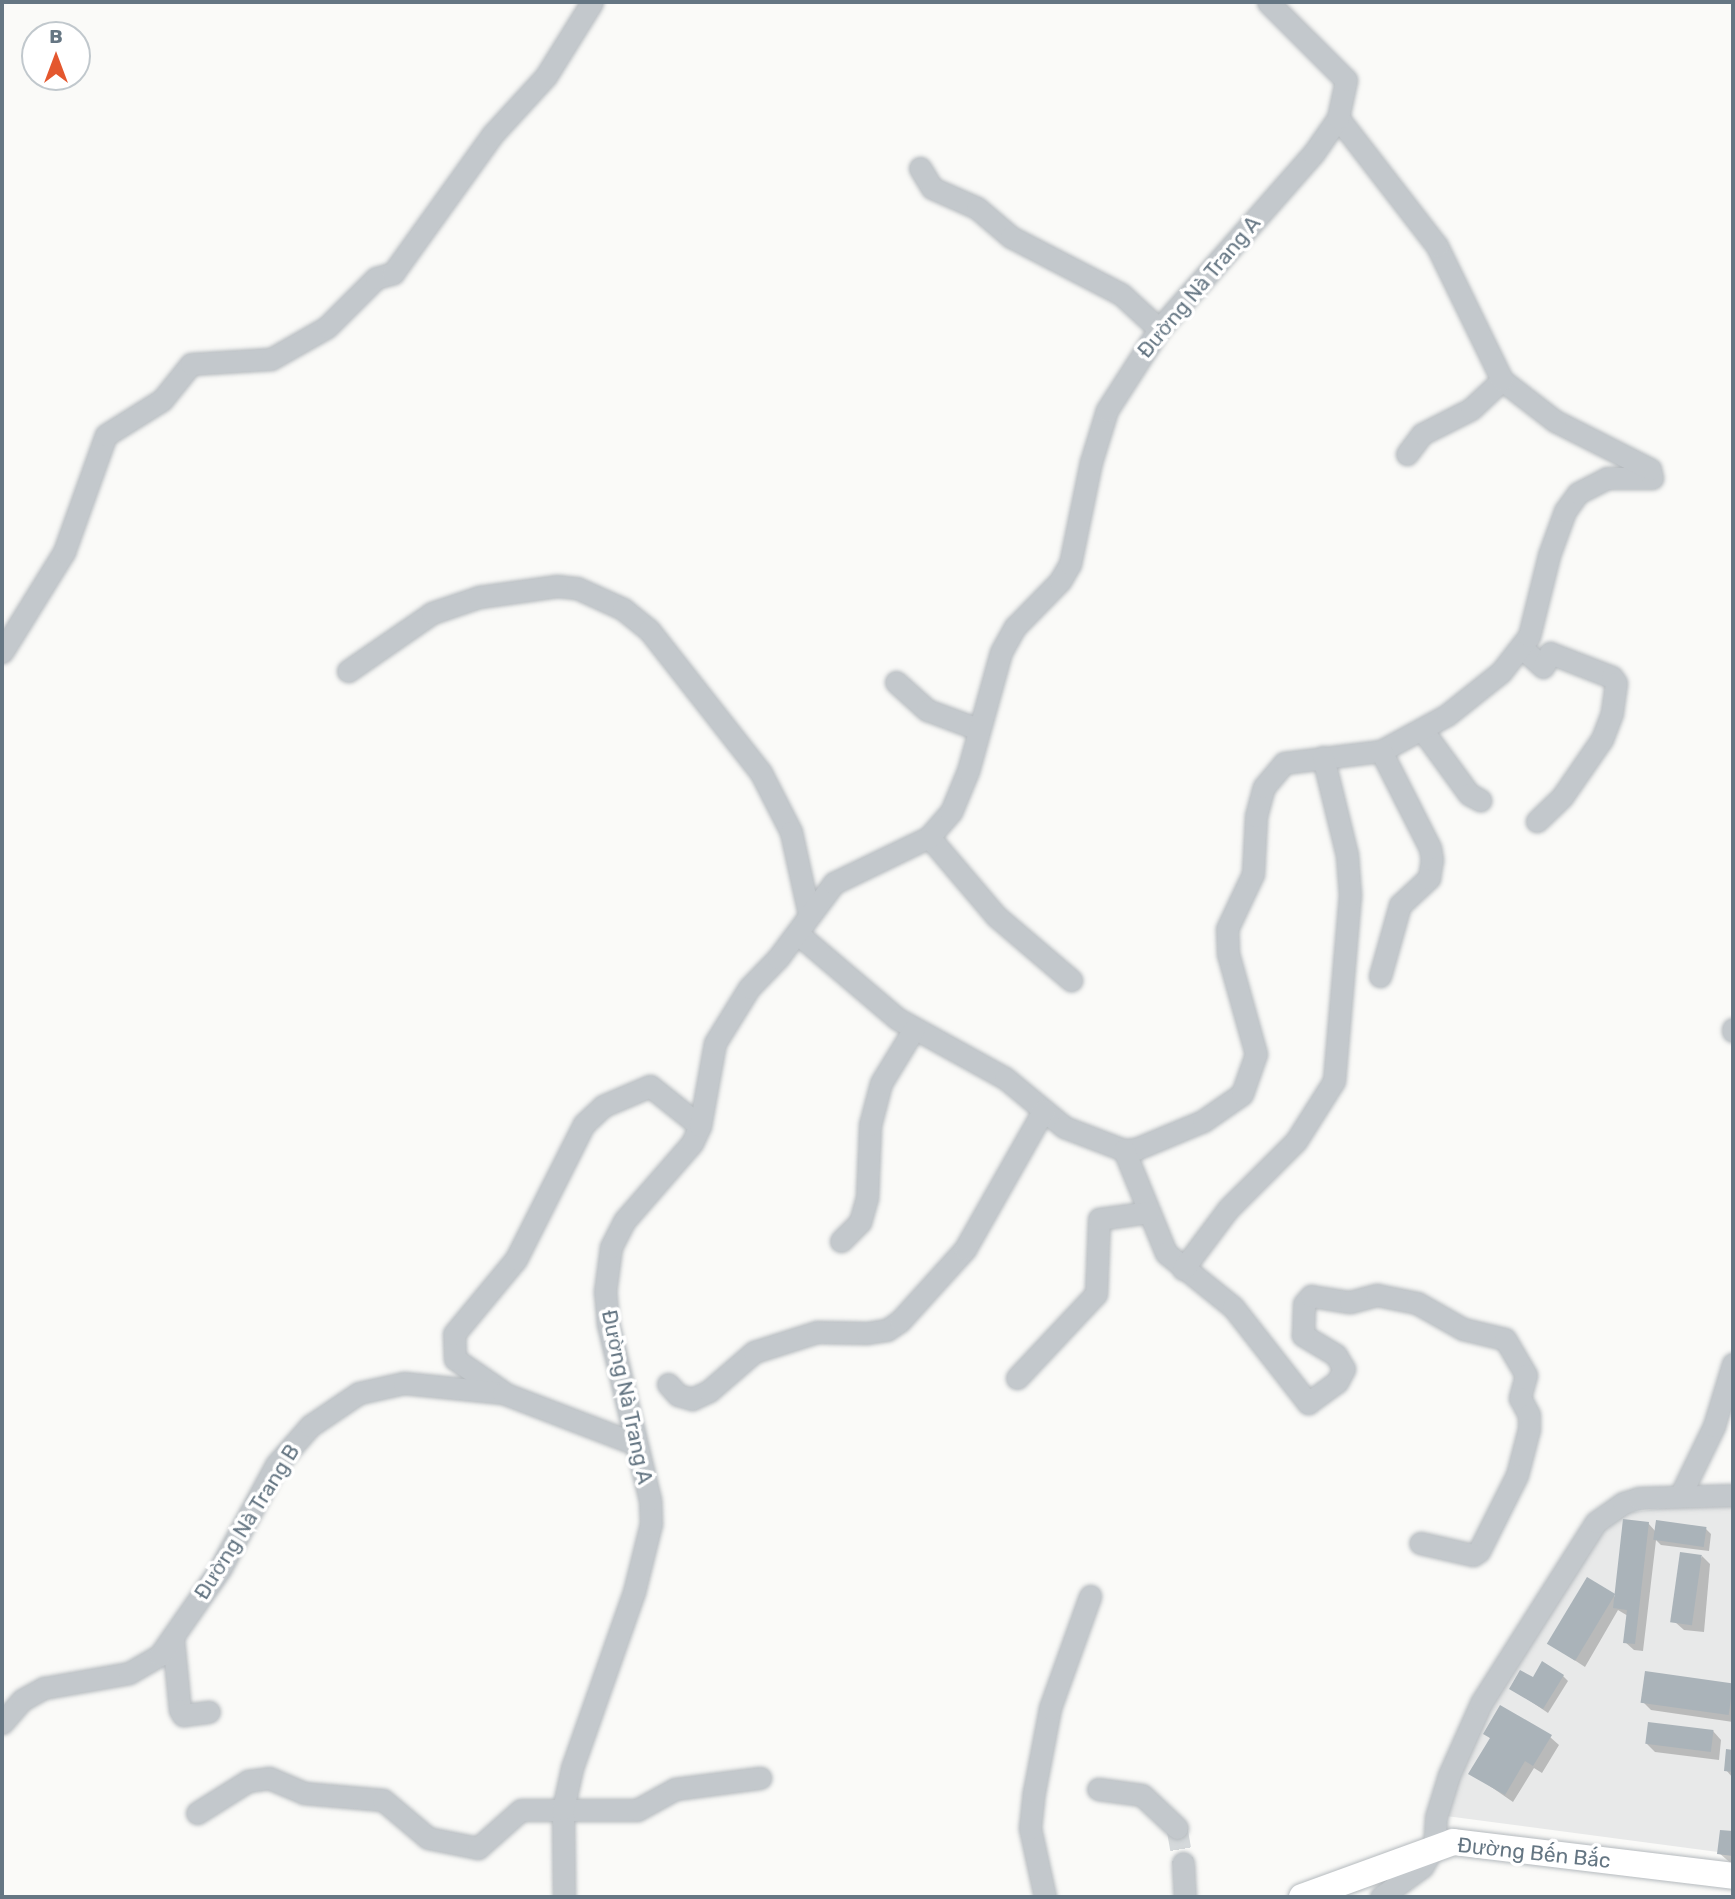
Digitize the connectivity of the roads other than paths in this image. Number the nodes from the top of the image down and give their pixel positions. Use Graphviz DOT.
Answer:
graph roads {
  1 [pos="593,2"];
  2 [pos="1268,2"];
  3 [pos="1338,118"];
  4 [pos="920,168"];
  5 [pos="1159,329"];
  6 [pos="1502,380"];
  7 [pos="1407,454"];
  8 [pos="1522,648"];
  9 [pos="2,652"];
  10 [pos="348,671"];
  11 [pos="896,682"];
  12 [pos="978,729"];
  13 [pos="1423,731"];
  14 [pos="1381,751"];
  15 [pos="1323,757"];
  16 [pos="1480,800"];
  17 [pos="1538,821"];
  18 [pos="929,837"];
  19 [pos="809,914"];
  20 [pos="798,934"];
  21 [pos="1380,976"];
  22 [pos="1071,979"];
  23 [pos="915,1029"];
  24 [pos="1043,1111"];
  25 [pos="700,1126"];
  26 [pos="1124,1150"];
  27 [pos="1149,1212"];
  28 [pos="841,1241"];
  29 [pos="1183,1269"];
  30 [pos="1733,1364"];
  31 [pos="1017,1378"];
  32 [pos="668,1384"];
  33 [pos="503,1393"];
  34 [pos="636,1444"];
  35 [pos="1681,1494"];
  36 [pos="1733,1495"];
  37 [pos="1419,1543"];
  38 [pos="1090,1596"];
  39 [pos="173,1639"];
  40 [pos="209,1712"];
  41 [pos="2,1723"];
  42 [pos="760,1778"];
  43 [pos="1098,1789"];
  44 [pos="563,1809"];
  45 [pos="197,1813"];
  46 [pos="1177,1828"];
  47 [pos="1434,1847"];
  48 [pos="1183,1863"];
  49 [pos="1733,1876"];
  50 [pos="564,1897"];
  51 [pos="1045,1897"];
  52 [pos="1185,1897"];
  53 [pos="1302,1897"];
  54 [pos="1381,1897"];
  1 -- 9 [label="street"];
  2 -- 3 [label="street, Đường Nà Trang A"];
  3 -- 5 [label="street, Đường Nà Trang A"];
  3 -- 6 [label="street"];
  4 -- 5 [label="street"];
  5 -- 12 [label="street, Đường Nà Trang A"];
  6 -- 7 [label="street"];
  6 -- 8 [label="street"];
  8 -- 13 [label="street"];
  8 -- 17 [label="street"];
  10 -- 19 [label="street"];
  11 -- 12 [label="street"];
  12 -- 18 [label="street, Đường Nà Trang A"];
  13 -- 14 [label="street"];
  13 -- 16 [label="street"];
  14 -- 15 [label="street"];
  14 -- 21 [label="street"];
  15 -- 26 [label="street"];
  15 -- 29 [label="street"];
  18 -- 19 [label="street, Đường Nà Trang A"];
  18 -- 22 [label="street"];
  19 -- 20 [label="street, Đường Nà Trang A"];
  20 -- 23 [label="street"];
  20 -- 25 [label="street, Đường Nà Trang A"];
  23 -- 24 [label="street"];
  23 -- 28 [label="street"];
  24 -- 26 [label="street"];
  24 -- 32 [label="street"];
  25 -- 33 [label="street"];
  25 -- 34 [label="street, Đường Nà Trang A"];
  26 -- 27 [label="street"];
  27 -- 29 [label="street"];
  27 -- 31 [label="street"];
  29 -- 37 [label="street"];
  30 -- 35 [label="street"];
  33 -- 34 [label="street, Đường Nà Trang B"];
  33 -- 39 [label="street, Đường Nà Trang B"];
  34 -- 44 [label="street, Đường Nà Trang A"];
  35 -- 36 [label="street"];
  35 -- 47 [label="street"];
  38 -- 51 [label="street"];
  39 -- 40 [label="street"];
  39 -- 41 [label="street, Đường Nà Trang B"];
  42 -- 44 [label="street"];
  43 -- 46 [label="street"];
  44 -- 45 [label="street"];
  44 -- 50 [label="street, Đường Nà Trang A"];
  47 -- 49 [label="main road, Đường Bến Bắc"];
  47 -- 53 [label="main road, Đường Bến Bắc"];
  47 -- 54 [label="street"];
  48 -- 52 [label="street"];
}
